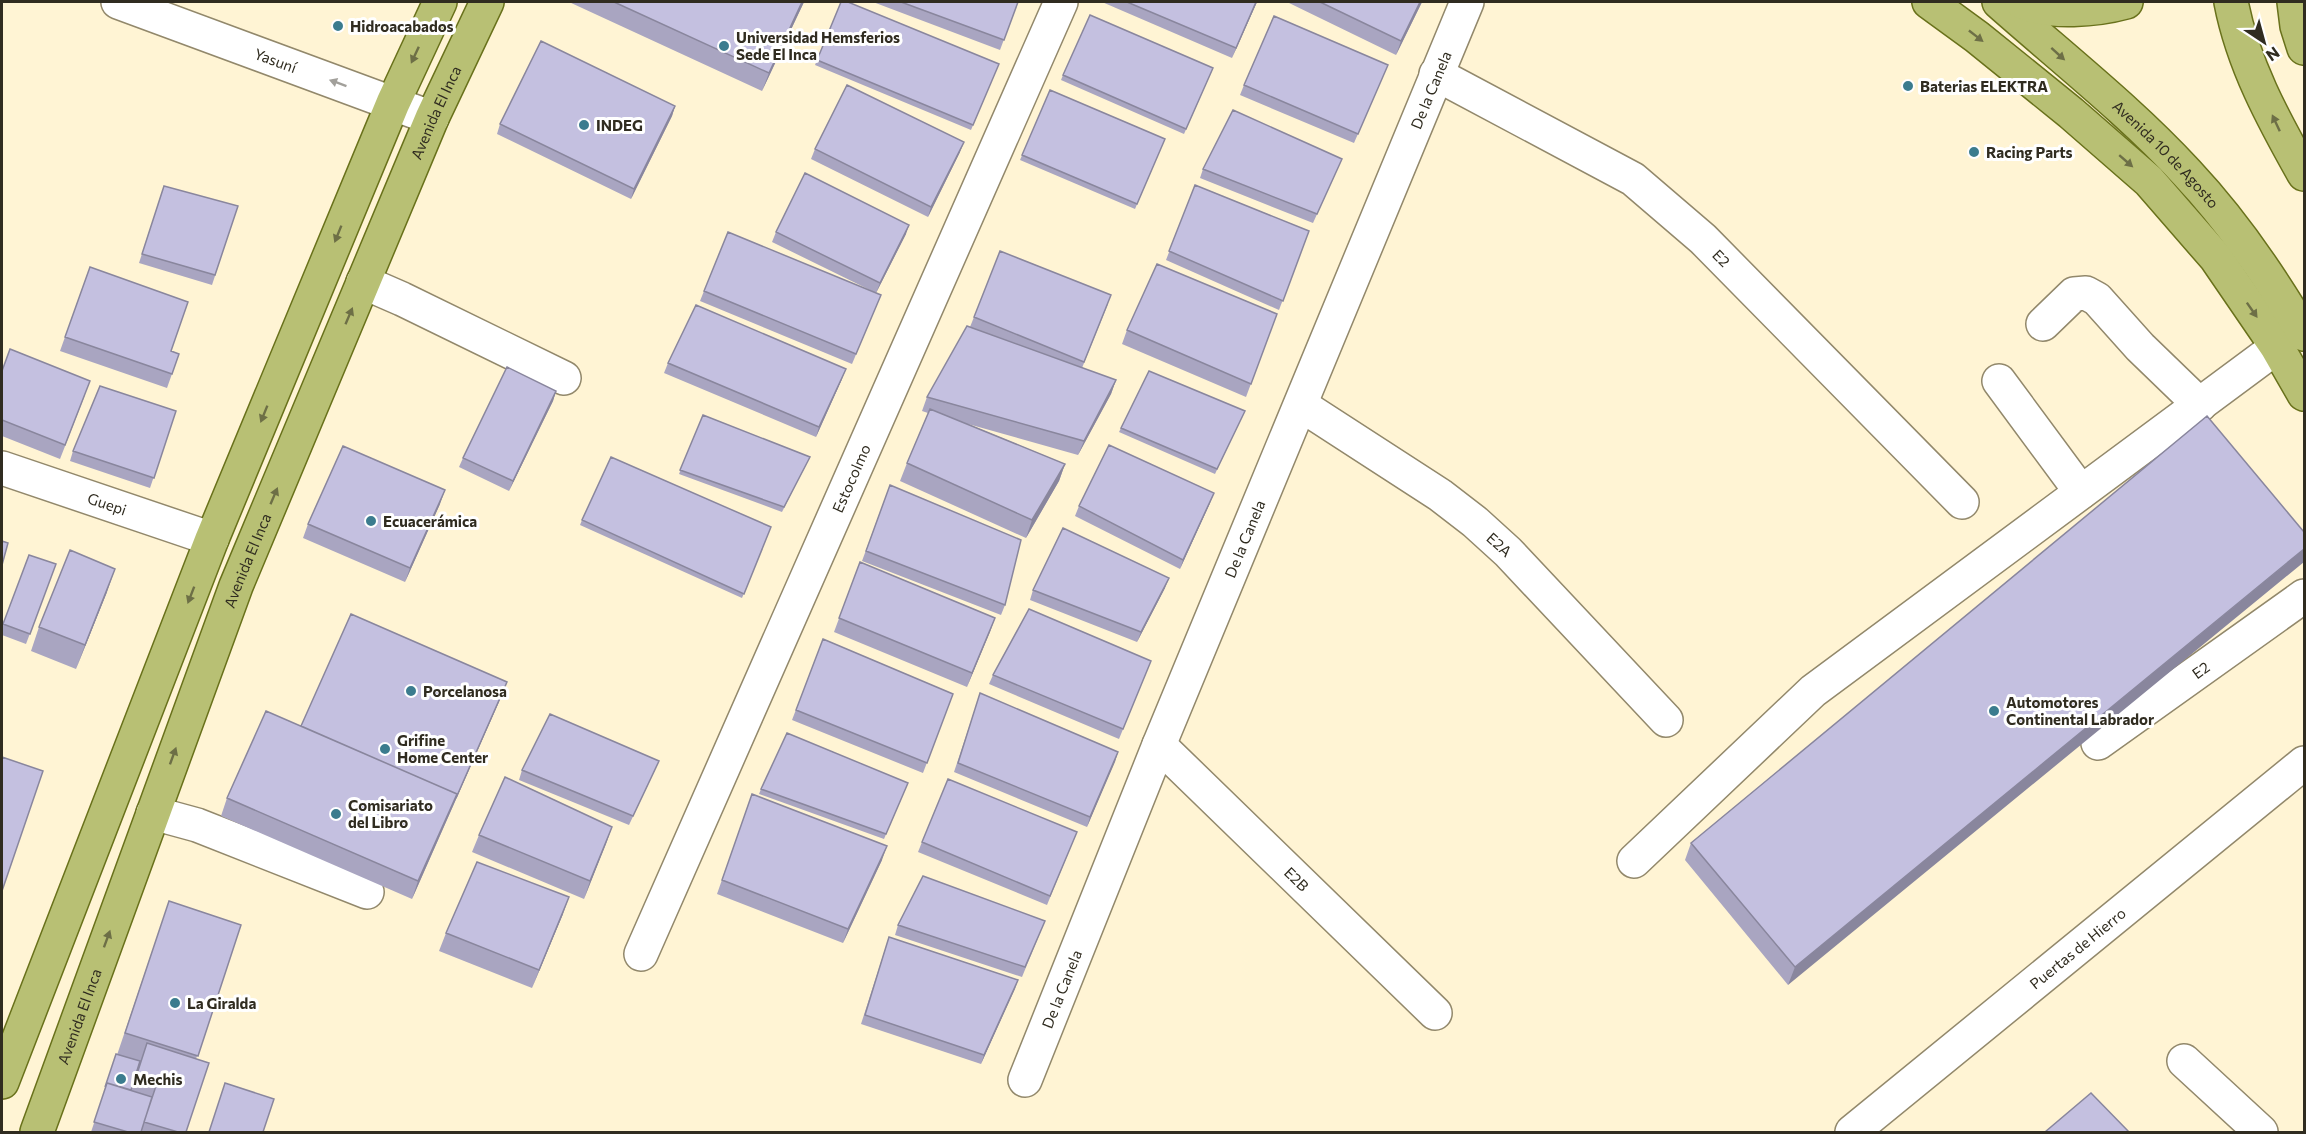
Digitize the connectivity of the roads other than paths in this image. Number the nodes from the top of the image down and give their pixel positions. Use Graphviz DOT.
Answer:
graph roads {
  1 [pos="118,2"];
  2 [pos="440,2"];
  3 [pos="487,2"];
  4 [pos="1061,2"];
  5 [pos="1467,2"];
  6 [pos="1929,2"];
  7 [pos="1998,2"];
  8 [pos="2022,2"];
  9 [pos="2126,2"];
  10 [pos="2231,2"];
  11 [pos="2250,2"];
  12 [pos="2294,2"];
  13 [pos="2304,48"];
  14 [pos="2247,61"];
  15 [pos="1436,74"];
  16 [pos="393,103"];
  17 [pos="432,118"];
  18 [pos="2304,174"];
  19 [pos="363,282"];
  20 [pos="2043,324"];
  21 [pos="2291,340"];
  22 [pos="564,378"];
  23 [pos="1999,381"];
  24 [pos="2304,394"];
  25 [pos="1301,405"];
  26 [pos="2199,405"];
  27 [pos="2,468"];
  28 [pos="2081,492"];
  29 [pos="1962,502"];
  30 [pos="212,539"];
  31 [pos="2304,597"];
  32 [pos="1666,720"];
  33 [pos="2098,743"];
  34 [pos="1159,745"];
  35 [pos="2304,763"];
  36 [pos="153,813"];
  37 [pos="1634,861"];
  38 [pos="367,892"];
  39 [pos="641,954"];
  40 [pos="1435,1013"];
  41 [pos="2184,1061"];
  42 [pos="1025,1080"];
  43 [pos="2,1082"];
  44 [pos="36,1132"];
  45 [pos="1852,1132"];
  46 [pos="2261,1132"];
  16 -- 1 [label="street, Yasuní, one-way"];
  2 -- 16 [label="main road, one-way"];
  3 -- 17 [label="main road, Avenida El Inca"];
  4 -- 39 [label="street, Estocolmo"];
  5 -- 15 [label="street, De la Canela"];
  6 -- 21 [label="main road, one-way"];
  7 -- 21 [label="main road, Avenida 10 de Agosto, one-way"];
  8 -- 9 [label="main road"];
  10 -- 14 [label="main road"];
  11 -- 14 [label="main road"];
  12 -- 13 [label="main road"];
  18 -- 14 [label="main road, one-way"];
  15 -- 25 [label="street, De la Canela"];
  15 -- 29 [label="street, E2"];
  16 -- 17 [label="street, Yasuní"];
  16 -- 30 [label="main road, one-way"];
  17 -- 19 [label="main road, Avenida El Inca"];
  19 -- 22 [label="street"];
  36 -- 19 [label="main road, Avenida El Inca, one-way"];
  20 -- 26 [label="street"];
  21 -- 24 [label="main road"];
  21 -- 26 [label="street"];
  23 -- 28 [label="street"];
  25 -- 32 [label="street, E2A"];
  25 -- 34 [label="street, De la Canela"];
  26 -- 28 [label="street"];
  27 -- 30 [label="street, Guepi"];
  28 -- 37 [label="street"];
  30 -- 43 [label="main road, one-way"];
  31 -- 33 [label="street, E2"];
  34 -- 40 [label="street, E2B"];
  34 -- 42 [label="street, De la Canela"];
  35 -- 45 [label="street, Puertas de Hierro"];
  36 -- 38 [label="street"];
  44 -- 36 [label="main road, Avenida El Inca, one-way"];
  41 -- 46 [label="street"];
}
